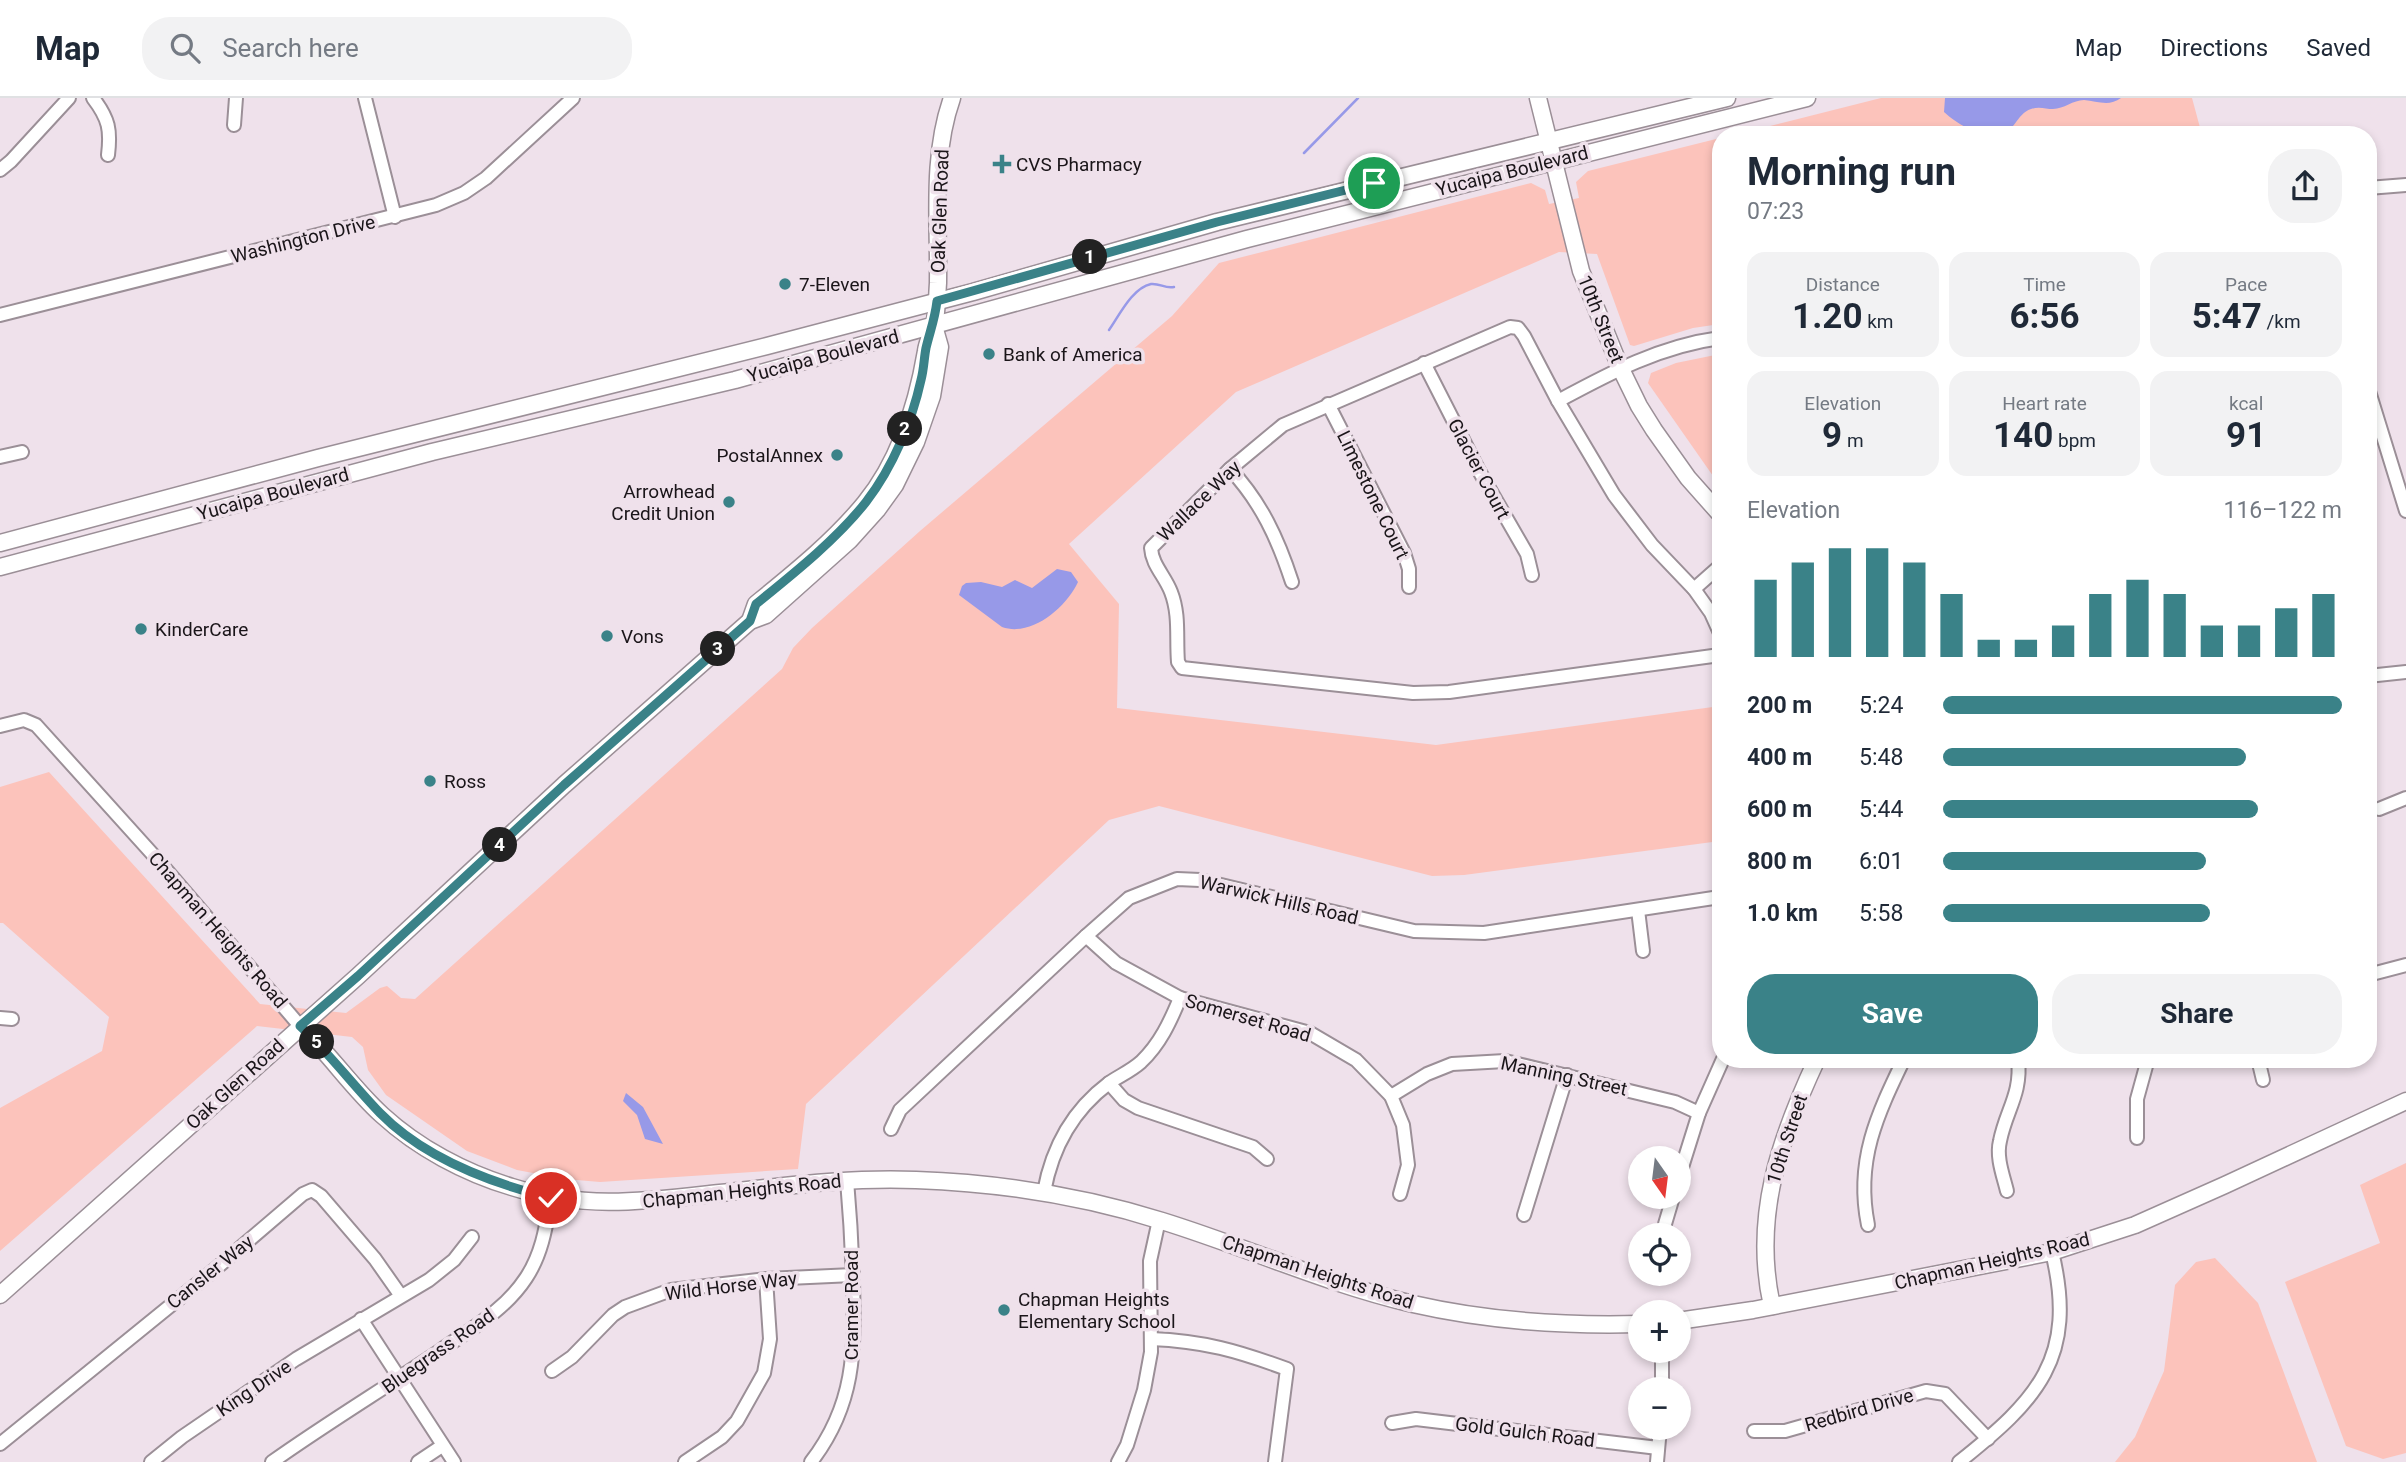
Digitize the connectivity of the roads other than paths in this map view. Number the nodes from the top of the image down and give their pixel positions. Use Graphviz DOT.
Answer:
graph roads {
  1 [pos="69,98"];
  2 [pos="93,98"];
  3 [pos="236,98"];
  4 [pos="365,98"];
  5 [pos="573,98"];
  6 [pos="952,98"];
  7 [pos="1538,98"];
  8 [pos="1727,98"];
  9 [pos="1807,98"];
  10 [pos="234,125"];
  11 [pos="1548,142"];
  12 [pos="108,155"];
  13 [pos="1553,160"];
  14 [pos="0,170"];
  15 [pos="2406,185"];
  16 [pos="2377,187"];
  17 [pos="395,217"];
  18 [pos="937,301"];
  19 [pos="0,315"];
  20 [pos="934,326"];
  21 [pos="1712,340"];
  22 [pos="1424,363"];
  23 [pos="1620,368"];
  24 [pos="1558,401"];
  25 [pos="1328,404"];
  26 [pos="2377,417"];
  27 [pos="22,452"];
  28 [pos="0,457"];
  29 [pos="1230,469"];
  30 [pos="1712,505"];
  31 [pos="2406,511"];
  32 [pos="0,543"];
  33 [pos="0,567"];
  34 [pos="1712,573"];
  35 [pos="1532,575"];
  36 [pos="1292,582"];
  37 [pos="1409,587"];
  38 [pos="1694,589"];
  39 [pos="1712,615"];
  40 [pos="1712,656"];
  41 [pos="2406,672"];
  42 [pos="2377,675"];
  43 [pos="0,726"];
  44 [pos="2406,798"];
  45 [pos="2379,809"];
  46 [pos="1712,898"];
  47 [pos="1637,910"];
  48 [pos="1086,936"];
  49 [pos="1643,951"];
  50 [pos="2406,965"];
  51 [pos="2377,973"];
  52 [pos="1180,998"];
  53 [pos="300,1026"];
  54 [pos="1719,1068"];
  55 [pos="1813,1068"];
  56 [pos="1900,1068"];
  57 [pos="2018,1068"];
  58 [pos="2146,1068"];
  59 [pos="2260,1068"];
  60 [pos="1567,1075"];
  61 [pos="2263,1080"];
  62 [pos="1108,1083"];
  63 [pos="1391,1096"];
  64 [pos="2406,1101"];
  65 [pos="1699,1112"];
  66 [pos="891,1129"];
  67 [pos="2137,1138"];
  68 [pos="1688,1146"];
  69 [pos="1267,1159"];
  70 [pos="847,1180"];
  71 [pos="2007,1191"];
  72 [pos="1044,1192"];
  73 [pos="1400,1194"];
  74 [pos="551,1198"];
  75 [pos="1524,1215"];
  76 [pos="1159,1220"];
  77 [pos="1868,1225"];
  78 [pos="472,1237"];
  79 [pos="2052,1252"];
  80 [pos="853,1275"];
  81 [pos="766,1279"];
  82 [pos="0,1295"];
  83 [pos="401,1296"];
  84 [pos="1772,1306"];
  85 [pos="361,1319"];
  86 [pos="1691,1319"];
  87 [pos="1628,1324"];
  88 [pos="1151,1339"];
  89 [pos="552,1371"];
  90 [pos="399,1378"];
  91 [pos="1392,1423"];
  92 [pos="1754,1431"];
  93 [pos="1988,1439"];
  94 [pos="1659,1440"];
  95 [pos="0,1444"];
  96 [pos="442,1446"];
  97 [pos="1658,1448"];
  98 [pos="1123,1460"];
  99 [pos="151,1462"];
  100 [pos="272,1462"];
  101 [pos="418,1462"];
  102 [pos="454,1462"];
  103 [pos="685,1462"];
  104 [pos="811,1462"];
  105 [pos="1275,1462"];
  106 [pos="1657,1462"];
  107 [pos="1959,1462"];
  1 -- 14 [label="street"];
  2 -- 12 [label="street"];
  3 -- 10 [label="street"];
  4 -- 17 [label="street"];
  5 -- 17 [label="street, Washington Drive"];
  6 -- 18 [label="main road, Oak Glen Road"];
  7 -- 11 [label="main road, 10th Street"];
  8 -- 11 [label="main road, Yucaipa Boulevard"];
  9 -- 13 [label="main road, Yucaipa Boulevard"];
  11 -- 13 [label="main road, 10th Street"];
  11 -- 18 [label="main road, Yucaipa Boulevard"];
  13 -- 20 [label="main road, Yucaipa Boulevard"];
  13 -- 23 [label="main road, 10th Street"];
  15 -- 16 [label="street"];
  17 -- 19 [label="street, Washington Drive"];
  18 -- 20 [label="main road, Oak Glen Road"];
  18 -- 32 [label="main road, Yucaipa Boulevard"];
  20 -- 33 [label="main road, Yucaipa Boulevard"];
  20 -- 53 [label="main road, Oak Glen Road"];
  21 -- 23 [label="street"];
  22 -- 24 [label="street, Wallace Way"];
  22 -- 25 [label="street, Wallace Way"];
  22 -- 35 [label="street, Glacier Court"];
  23 -- 24 [label="street"];
  23 -- 30 [label="main road, 10th Street"];
  24 -- 38 [label="street, Wallace Way"];
  25 -- 29 [label="street, Wallace Way"];
  25 -- 37 [label="street, Limestone Court"];
  26 -- 31 [label="street"];
  27 -- 28 [label="street"];
  29 -- 36 [label="street"];
  29 -- 40 [label="street, Wallace Way"];
  34 -- 38 [label="street"];
  38 -- 39 [label="street, Wallace Way"];
  41 -- 42 [label="street"];
  43 -- 53 [label="street, Chapman Heights Road"];
  44 -- 45 [label="street"];
  46 -- 47 [label="street, Warwick Hills Road"];
  47 -- 48 [label="street, Warwick Hills Road"];
  47 -- 49 [label="street"];
  48 -- 52 [label="street, Somerset Road"];
  48 -- 66 [label="street, Warwick Hills Road"];
  50 -- 51 [label="street"];
  52 -- 62 [label="street"];
  52 -- 63 [label="street, Somerset Road"];
  53 -- 74 [label="main road, Chapman Heights Road"];
  53 -- 82 [label="main road, Oak Glen Road"];
  54 -- 65 [label="street"];
  55 -- 84 [label="main road, 10th Street"];
  56 -- 77 [label="street"];
  57 -- 71 [label="street"];
  58 -- 67 [label="street"];
  59 -- 61 [label="street"];
  60 -- 63 [label="street, Manning Street"];
  60 -- 65 [label="street, Manning Street"];
  60 -- 75 [label="street"];
  62 -- 69 [label="street"];
  62 -- 72 [label="street"];
  63 -- 73 [label="street, Somerset Road"];
  64 -- 79 [label="main road, Chapman Heights Road"];
  65 -- 68 [label="street"];
  70 -- 72 [label="main road, Chapman Heights Road"];
  70 -- 74 [label="main road, Chapman Heights Road"];
  70 -- 80 [label="street, Cramer Road"];
  72 -- 76 [label="main road, Chapman Heights Road"];
  74 -- 90 [label="street, Bluegrass Road"];
  76 -- 87 [label="main road, Chapman Heights Road"];
  76 -- 88 [label="street"];
  78 -- 83 [label="street, King Drive"];
  79 -- 84 [label="main road, Chapman Heights Road"];
  79 -- 93 [label="street"];
  80 -- 81 [label="street, Wild Horse Way"];
  80 -- 104 [label="street, Cramer Road"];
  81 -- 89 [label="street, Wild Horse Way"];
  81 -- 103 [label="street"];
  83 -- 85 [label="street, King Drive"];
  83 -- 95 [label="street, Cansler Way"];
  84 -- 86 [label="main road, Chapman Heights Road"];
  85 -- 90 [label="street"];
  85 -- 99 [label="street, King Drive"];
  88 -- 98 [label="street"];
  88 -- 105 [label="street"];
  90 -- 96 [label="street"];
  90 -- 100 [label="street, Bluegrass Road"];
  91 -- 97 [label="street, Gold Gulch Road"];
  92 -- 93 [label="street, Redbird Drive"];
  93 -- 107 [label="street"];
  94 -- 97 [label="street"];
  96 -- 101 [label="street"];
  96 -- 102 [label="street"];
  97 -- 106 [label="street"];
}
